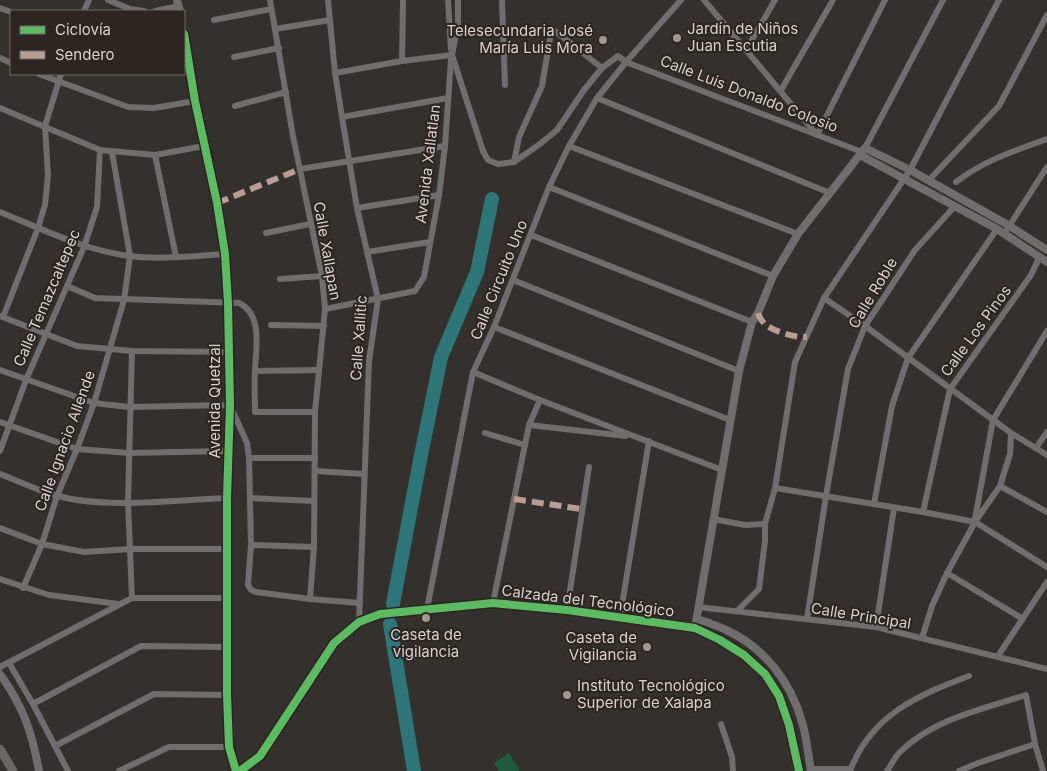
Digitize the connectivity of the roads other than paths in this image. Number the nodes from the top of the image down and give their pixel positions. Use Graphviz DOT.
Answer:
graph roads {
  1 [pos="108,0"];
  2 [pos="270,0"];
  3 [pos="328,0"];
  4 [pos="403,0"];
  5 [pos="448,0"];
  6 [pos="458,0"];
  7 [pos="502,0"];
  8 [pos="682,0"];
  9 [pos="704,0"];
  10 [pos="775,0"];
  11 [pos="833,0"];
  12 [pos="886,0"];
  13 [pos="943,0"];
  14 [pos="999,0"];
  15 [pos="179,6"];
  16 [pos="272,9"];
  17 [pos="137,10"];
  18 [pos="160,10"];
  19 [pos="1047,15"];
  20 [pos="214,20"];
  21 [pos="330,20"];
  22 [pos="275,29"];
  23 [pos="279,48"];
  24 [pos="746,50"];
  25 [pos="186,54"];
  26 [pos="452,55"];
  27 [pos="234,57"];
  28 [pos="402,61"];
  29 [pos="626,62"];
  30 [pos="602,68"];
  31 [pos="335,73"];
  32 [pos="42,75"];
  33 [pos="61,75"];
  34 [pos="58,81"];
  35 [pos="505,85"];
  36 [pos="781,90"];
  37 [pos="286,92"];
  38 [pos="448,98"];
  39 [pos="597,98"];
  40 [pos="195,100"];
  41 [pos="235,106"];
  42 [pos="0,108"];
  43 [pos="342,117"];
  44 [pos="45,126"];
  45 [pos="818,135"];
  46 [pos="1047,139"];
  47 [pos="204,146"];
  48 [pos="445,146"];
  49 [pos="569,146"];
  50 [pos="100,150"];
  51 [pos="112,152"];
  52 [pos="862,152"];
  53 [pos="155,155"];
  54 [pos="349,161"];
  55 [pos="514,162"];
  56 [pos="1047,167"];
  57 [pos="300,169"];
  58 [pos="910,170"];
  59 [pos="904,179"];
  60 [pos="928,181"];
  61 [pos="956,182"];
  62 [pos="549,187"];
  63 [pos="830,193"];
  64 [pos="439,195"];
  65 [pos="954,206"];
  66 [pos="357,208"];
  67 [pos="0,212"];
  68 [pos="310,224"];
  69 [pos="1008,225"];
  70 [pos="38,228"];
  71 [pos="997,229"];
  72 [pos="266,233"];
  73 [pos="798,234"];
  74 [pos="1004,234"];
  75 [pos="531,235"];
  76 [pos="430,242"];
  77 [pos="84,247"];
  78 [pos="1047,250"];
  79 [pos="367,252"];
  80 [pos="225,254"];
  81 [pos="130,256"];
  82 [pos="176,257"];
  83 [pos="1039,258"];
  84 [pos="1047,262"];
  85 [pos="322,276"];
  86 [pos="773,276"];
  87 [pos="280,279"];
  88 [pos="513,280"];
  89 [pos="67,286"];
  90 [pos="824,298"];
  91 [pos="378,299"];
  92 [pos="124,300"];
  93 [pos="228,303"];
  94 [pos="325,309"];
  95 [pos="1,317"];
  96 [pos="752,322"];
  97 [pos="271,325"];
  98 [pos="324,326"];
  99 [pos="865,326"];
  100 [pos="494,327"];
  101 [pos="1047,331"];
  102 [pos="47,334"];
  103 [pos="110,350"];
  104 [pos="132,351"];
  105 [pos="229,352"];
  106 [pos="908,358"];
  107 [pos="0,370"];
  108 [pos="319,370"];
  109 [pos="255,371"];
  110 [pos="739,371"];
  111 [pos="473,372"];
  112 [pos="26,380"];
  113 [pos="950,389"];
  114 [pos="540,400"];
  115 [pos="94,404"];
  116 [pos="230,405"];
  117 [pos="129,407"];
  118 [pos="315,412"];
  119 [pos="730,420"];
  120 [pos="993,420"];
  121 [pos="0,422"];
  122 [pos="10,425"];
  123 [pos="529,425"];
  124 [pos="1047,432"];
  125 [pos="485,433"];
  126 [pos="1011,433"];
  127 [pos="634,437"];
  128 [pos="650,441"];
  129 [pos="525,445"];
  130 [pos="1036,448"];
  131 [pos="77,449"];
  132 [pos="228,451"];
  133 [pos="0,452"];
  134 [pos="129,453"];
  135 [pos="1047,455"];
  136 [pos="249,458"];
  137 [pos="315,458"];
  138 [pos="589,466"];
  139 [pos="722,470"];
  140 [pos="315,471"];
  141 [pos="0,474"];
  142 [pos="364,474"];
  143 [pos="1000,486"];
  144 [pos="774,488"];
  145 [pos="57,496"];
  146 [pos="826,496"];
  147 [pos="227,498"];
  148 [pos="251,498"];
  149 [pos="314,501"];
  150 [pos="128,502"];
  151 [pos="874,504"];
  152 [pos="894,508"];
  153 [pos="923,512"];
  154 [pos="1047,512"];
  155 [pos="713,519"];
  156 [pos="975,522"];
  157 [pos="765,524"];
  158 [pos="0,528"];
  159 [pos="42,544"];
  160 [pos="251,544"];
  161 [pos="314,547"];
  162 [pos="130,549"];
  163 [pos="228,549"];
  164 [pos="1047,567"];
  165 [pos="948,573"];
  166 [pos="0,579"];
  167 [pos="1047,582"];
  168 [pos="23,588"];
  169 [pos="132,598"];
  170 [pos="228,598"];
  171 [pos="310,599"];
  172 [pos="360,603"];
  173 [pos="493,603"];
  174 [pos="118,604"];
  175 [pos="698,607"];
  176 [pos="427,609"];
  177 [pos="567,610"];
  178 [pos="737,611"];
  179 [pos="620,617"];
  180 [pos="697,619"];
  181 [pos="808,619"];
  182 [pos="1022,619"];
  183 [pos="359,622"];
  184 [pos="695,628"];
  185 [pos="876,628"];
  186 [pos="922,638"];
  187 [pos="228,647"];
  188 [pos="998,656"];
  189 [pos="9,663"];
  190 [pos="0,667"];
  191 [pos="1047,669"];
  192 [pos="0,674"];
  193 [pos="969,676"];
  194 [pos="227,695"];
  195 [pos="34,704"];
  196 [pos="720,724"];
  197 [pos="1035,744"];
  198 [pos="55,746"];
  199 [pos="229,747"];
  200 [pos="0,749"];
  201 [pos="811,770"];
  202 [pos="850,770"];
  203 [pos="1040,770"];
  204 [pos="13,771"];
  205 [pos="39,771"];
  206 [pos="68,771"];
  207 [pos="119,771"];
  208 [pos="236,771"];
  209 [pos="240,771"];
  210 [pos="733,771"];
  211 [pos="799,771"];
  212 [pos="887,771"];
  213 [pos="959,771"];
  1 -- 17 [label="street"];
  2 -- 16 [label="street, Calle Xallapan"];
  3 -- 21 [label="street, Calle Xallitic"];
  4 -- 28 [label="street"];
  5 -- 26 [label="street, Avenida Xallatlan"];
  6 -- 26 [label="street"];
  7 -- 35 [label="street"];
  8 -- 29 [label="street, Calle Circuito Uno"];
  9 -- 24 [label="street"];
  10 -- 24 [label="street"];
  11 -- 36 [label="street"];
  12 -- 45 [label="street"];
  13 -- 52 [label="street"];
  14 -- 58 [label="street"];
  15 -- 18 [label="street"];
  16 -- 20 [label="street"];
  16 -- 22 [label="street, Calle Xallapan"];
  19 -- 60 [label="street"];
  21 -- 22 [label="street"];
  21 -- 31 [label="street, Calle Xallitic"];
  22 -- 23 [label="street, Calle Xallapan"];
  23 -- 27 [label="street"];
  23 -- 37 [label="street, Calle Xallapan"];
  24 -- 36 [label="street"];
  25 -- 40 [label="street, Avenida Quetzal"];
  26 -- 28 [label="street"];
  26 -- 38 [label="street, Avenida Xallatlan"];
  26 -- 55 [label="street"];
  28 -- 31 [label="street"];
  29 -- 30 [label="street"];
  29 -- 39 [label="street, Calle Circuito Uno"];
  29 -- 45 [label="street, Calle Luis Donaldo Colosio"];
  30 -- 55 [label="street"];
  30 -- 55 [label="street"];
  31 -- 43 [label="street, Calle Xallitic"];
  32 -- 34 [label="street"];
  33 -- 34 [label="street"];
  34 -- 40 [label="street"];
  34 -- 44 [label="street"];
  36 -- 45 [label="street"];
  37 -- 41 [label="street"];
  37 -- 57 [label="street, Calle Xallapan"];
  38 -- 43 [label="street"];
  38 -- 48 [label="street, Avenida Xallatlan"];
  39 -- 49 [label="street, Calle Circuito Uno"];
  39 -- 63 [label="street"];
  40 -- 47 [label="street, Avenida Quetzal"];
  42 -- 44 [label="street"];
  43 -- 54 [label="street, Calle Xallitic"];
  44 -- 50 [label="street"];
  44 -- 70 [label="street"];
  45 -- 52 [label="street, Calle Luis Donaldo Colosio"];
  46 -- 61 [label="street"];
  47 -- 53 [label="street"];
  47 -- 80 [label="street, Avenida Quetzal"];
  48 -- 54 [label="street"];
  48 -- 64 [label="street, Avenida Xallatlan"];
  49 -- 62 [label="street, Calle Circuito Uno"];
  49 -- 73 [label="street"];
  50 -- 51 [label="street"];
  50 -- 77 [label="street, Calle Temazcaltepec"];
  51 -- 53 [label="street"];
  51 -- 81 [label="street, Calle Ignacio Allende"];
  52 -- 58 [label="street, Calle Luis Donaldo Colosio"];
  52 -- 59 [label="street, Calle Luis Donaldo Colosio"];
  52 -- 63 [label="street"];
  53 -- 82 [label="street"];
  54 -- 57 [label="street"];
  54 -- 66 [label="street, Calle Xallitic"];
  56 -- 69 [label="street"];
  57 -- 68 [label="street, Calle Xallapan"];
  58 -- 59 [label="street"];
  58 -- 60 [label="street, Calle Luis Donaldo Colosio"];
  59 -- 65 [label="street, Calle Luis Donaldo Colosio"];
  59 -- 90 [label="street"];
  60 -- 69 [label="street, Calle Luis Donaldo Colosio"];
  62 -- 75 [label="street, Calle Circuito Uno"];
  62 -- 86 [label="street"];
  63 -- 73 [label="street"];
  64 -- 66 [label="street"];
  64 -- 76 [label="street, Avenida Xallatlan"];
  65 -- 71 [label="street, Calle Luis Donaldo Colosio"];
  65 -- 99 [label="street, Calle Roble"];
  66 -- 79 [label="street, Calle Xallitic"];
  67 -- 70 [label="street"];
  68 -- 72 [label="street"];
  68 -- 85 [label="street, Calle Xallapan"];
  69 -- 74 [label="street"];
  69 -- 78 [label="street, Calle Luis Donaldo Colosio"];
  70 -- 77 [label="street"];
  70 -- 95 [label="street"];
  71 -- 74 [label="street, Calle Luis Donaldo Colosio"];
  71 -- 106 [label="street"];
  73 -- 86 [label="street"];
  74 -- 83 [label="street, Calle Luis Donaldo Colosio"];
  75 -- 88 [label="street, Calle Circuito Uno"];
  75 -- 96 [label="street"];
  76 -- 79 [label="street"];
  76 -- 91 [label="street, Avenida Xallatlan"];
  77 -- 81 [label="street"];
  77 -- 89 [label="street, Calle Temazcaltepec"];
  79 -- 91 [label="street, Calle Xallitic"];
  80 -- 82 [label="street"];
  80 -- 93 [label="street, Avenida Quetzal"];
  81 -- 82 [label="street"];
  81 -- 92 [label="street, Calle Ignacio Allende"];
  83 -- 84 [label="street, Calle Luis Donaldo Colosio"];
  83 -- 113 [label="street, Calle Los Pinos"];
  85 -- 87 [label="street"];
  85 -- 94 [label="street, Calle Xallapan"];
  86 -- 96 [label="street"];
  88 -- 100 [label="street, Calle Circuito Uno"];
  88 -- 110 [label="street"];
  89 -- 92 [label="street"];
  89 -- 102 [label="street, Calle Temazcaltepec"];
  90 -- 99 [label="street"];
  90 -- 144 [label="street"];
  91 -- 94 [label="street, Avenida Xallatlan"];
  91 -- 142 [label="street, Calle Xallitic"];
  92 -- 93 [label="street"];
  92 -- 103 [label="street, Calle Ignacio Allende"];
  93 -- 105 [label="street, Avenida Quetzal"];
  93 -- 109 [label="street"];
  94 -- 98 [label="street, Calle Xallapan"];
  95 -- 102 [label="street"];
  96 -- 110 [label="street"];
  97 -- 98 [label="street"];
  98 -- 108 [label="street, Calle Xallapan"];
  99 -- 106 [label="street"];
  99 -- 146 [label="street, Calle Roble"];
  100 -- 111 [label="street, Calle Circuito Uno"];
  100 -- 119 [label="street"];
  101 -- 120 [label="street"];
  102 -- 103 [label="street"];
  102 -- 112 [label="street, Calle Temazcaltepec"];
  103 -- 104 [label="street"];
  103 -- 115 [label="street, Calle Ignacio Allende"];
  104 -- 105 [label="street"];
  104 -- 117 [label="street"];
  105 -- 116 [label="street, Avenida Quetzal"];
  106 -- 113 [label="street"];
  106 -- 151 [label="street"];
  107 -- 112 [label="street"];
  108 -- 109 [label="street"];
  108 -- 118 [label="street, Calle Xallapan"];
  109 -- 118 [label="street"];
  110 -- 119 [label="street"];
  111 -- 114 [label="street"];
  111 -- 176 [label="street, Calle Circuito Uno"];
  112 -- 115 [label="street"];
  112 -- 122 [label="street, Calle Temazcaltepec"];
  113 -- 120 [label="street"];
  113 -- 153 [label="street, Calle Los Pinos"];
  114 -- 123 [label="street"];
  114 -- 127 [label="street"];
  115 -- 117 [label="street"];
  115 -- 131 [label="street, Calle Ignacio Allende"];
  116 -- 117 [label="street"];
  116 -- 132 [label="street, Avenida Quetzal"];
  116 -- 136 [label="street"];
  117 -- 134 [label="street"];
  118 -- 137 [label="street, Calle Xallapan"];
  119 -- 139 [label="street"];
  120 -- 126 [label="street"];
  120 -- 156 [label="street"];
  121 -- 122 [label="street"];
  122 -- 131 [label="street"];
  122 -- 133 [label="street, Calle Temazcaltepec"];
  123 -- 127 [label="street"];
  123 -- 129 [label="street"];
  124 -- 130 [label="street"];
  125 -- 129 [label="street"];
  126 -- 130 [label="street"];
  126 -- 143 [label="street"];
  127 -- 128 [label="street"];
  128 -- 139 [label="street"];
  128 -- 179 [label="street"];
  129 -- 173 [label="street"];
  130 -- 135 [label="street"];
  131 -- 134 [label="street"];
  131 -- 145 [label="street, Calle Ignacio Allende"];
  132 -- 134 [label="street"];
  132 -- 147 [label="street, Avenida Quetzal"];
  134 -- 150 [label="street"];
  136 -- 137 [label="street"];
  136 -- 148 [label="street"];
  137 -- 140 [label="street, Calle Xallapan"];
  138 -- 177 [label="street"];
  139 -- 155 [label="street"];
  140 -- 142 [label="street"];
  140 -- 149 [label="street, Calle Xallapan"];
  141 -- 145 [label="street"];
  142 -- 172 [label="street, Calle Xallitic"];
  143 -- 154 [label="street"];
  143 -- 156 [label="street"];
  144 -- 146 [label="street"];
  144 -- 157 [label="street"];
  145 -- 150 [label="street"];
  145 -- 159 [label="street, Calle Ignacio Allende"];
  146 -- 151 [label="street"];
  146 -- 181 [label="street, Calle Roble"];
  147 -- 150 [label="street"];
  147 -- 163 [label="street, Avenida Quetzal"];
  148 -- 149 [label="street"];
  148 -- 160 [label="street"];
  149 -- 161 [label="street, Calle Xallapan"];
  150 -- 162 [label="street"];
  151 -- 152 [label="street"];
  152 -- 153 [label="street"];
  152 -- 185 [label="street"];
  153 -- 156 [label="street"];
  155 -- 157 [label="street"];
  155 -- 175 [label="street"];
  156 -- 164 [label="street"];
  156 -- 165 [label="street"];
  157 -- 178 [label="street"];
  158 -- 159 [label="street"];
  159 -- 162 [label="street"];
  159 -- 168 [label="street, Calle Ignacio Allende"];
  160 -- 161 [label="street"];
  160 -- 171 [label="street"];
  161 -- 171 [label="street, Calle Xallapan"];
  162 -- 163 [label="street"];
  162 -- 169 [label="street"];
  163 -- 170 [label="street, Avenida Quetzal"];
  165 -- 182 [label="street"];
  165 -- 186 [label="street"];
  166 -- 168 [label="street"];
  167 -- 182 [label="street"];
  168 -- 174 [label="street"];
  169 -- 170 [label="street"];
  169 -- 174 [label="street"];
  170 -- 187 [label="street, Avenida Quetzal"];
  171 -- 172 [label="street"];
  172 -- 183 [label="street, Calle Xallitic"];
  173 -- 176 [label="street, Calzada del Tecnológico"];
  173 -- 177 [label="street, Calzada del Tecnológico"];
  174 -- 189 [label="street"];
  175 -- 178 [label="street, Calle Principal"];
  175 -- 180 [label="street"];
  176 -- 183 [label="street, Calzada del Tecnológico"];
  177 -- 179 [label="street, Calzada del Tecnológico"];
  178 -- 181 [label="street, Calle Principal"];
  179 -- 184 [label="street, Calzada del Tecnológico"];
  180 -- 184 [label="street"];
  180 -- 201 [label="street"];
  181 -- 185 [label="street, Calle Principal"];
  182 -- 188 [label="street"];
  183 -- 209 [label="street"];
  184 -- 211 [label="street, Calzada del Tecnológico"];
  185 -- 186 [label="street, Calle Principal"];
  186 -- 188 [label="street, Calle Principal"];
  187 -- 194 [label="street, Avenida Quetzal"];
  187 -- 195 [label="street"];
  188 -- 191 [label="street, Calle Principal"];
  189 -- 190 [label="street"];
  189 -- 195 [label="street"];
  192 -- 205 [label="street"];
  193 -- 202 [label="street"];
  194 -- 198 [label="street"];
  194 -- 199 [label="street, Avenida Quetzal"];
  195 -- 198 [label="street"];
  196 -- 210 [label="street"];
  197 -- 203 [label="street"];
  197 -- 212 [label="street"];
  197 -- 213 [label="street"];
  198 -- 206 [label="street"];
  199 -- 207 [label="street"];
  199 -- 208 [label="street, Avenida Quetzal"];
  200 -- 204 [label="main road"];
  201 -- 202 [label="street"];
}
